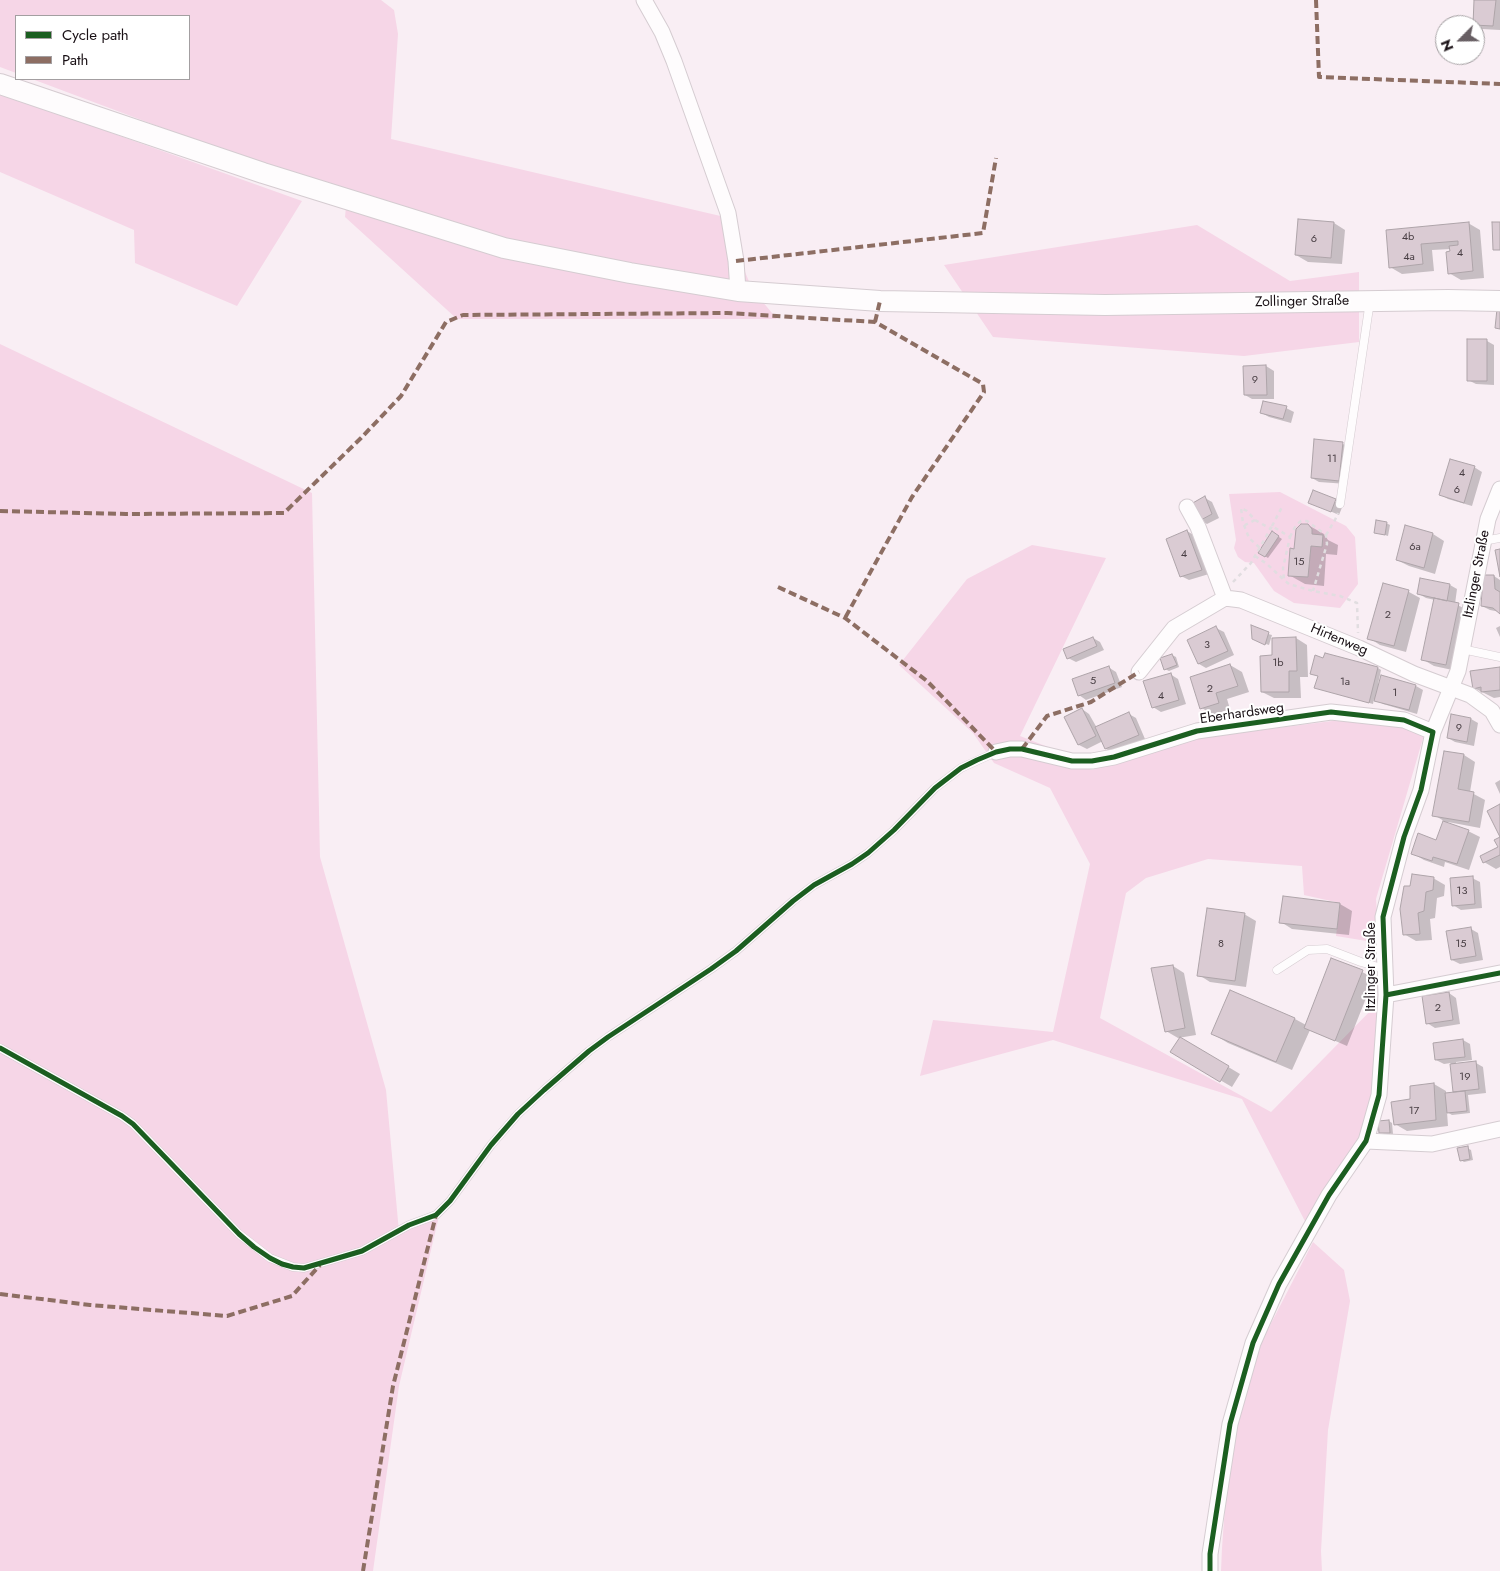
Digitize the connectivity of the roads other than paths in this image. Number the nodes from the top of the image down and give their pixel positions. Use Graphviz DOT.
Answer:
graph roads {
  1 [pos="644,0"];
  2 [pos="0,84"];
  3 [pos="738,291"];
  4 [pos="1500,301"];
  5 [pos="1370,302"];
  6 [pos="1500,489"];
  7 [pos="1340,504"];
  8 [pos="1187,507"];
  9 [pos="1500,538"];
  10 [pos="1483,541"];
  11 [pos="1228,591"];
  12 [pos="1462,648"];
  13 [pos="1500,657"];
  14 [pos="1139,672"];
  15 [pos="1451,688"];
  16 [pos="1500,725"];
  17 [pos="1433,732"];
  18 [pos="996,752"];
  19 [pos="1385,969"];
  20 [pos="1277,970"];
  21 [pos="1500,973"];
  22 [pos="1386,995"];
  23 [pos="0,1048"];
  24 [pos="1500,1129"];
  25 [pos="1366,1141"];
  26 [pos="1210,1571"];
  1 -- 3 [label="street"];
  2 -- 3 [label="main road, Zollinger Straße"];
  3 -- 5 [label="main road, Zollinger Straße"];
  4 -- 5 [label="main road, Zollinger Straße"];
  5 -- 7 [label="lane"];
  6 -- 10 [label="street, Itzlinger Straße"];
  8 -- 11 [label="street"];
  9 -- 10 [label="lane"];
  10 -- 12 [label="street, Itzlinger Straße"];
  11 -- 14 [label="street"];
  11 -- 15 [label="street, Hirtenweg"];
  12 -- 13 [label="lane"];
  12 -- 15 [label="street, Itzlinger Straße"];
  15 -- 16 [label="street"];
  15 -- 17 [label="street, Itzlinger Straße"];
  17 -- 18 [label="street, Eberhardsweg"];
  17 -- 19 [label="street, Itzlinger Straße"];
  18 -- 23 [label="lane"];
  19 -- 20 [label="lane"];
  19 -- 22 [label="street, Itzlinger Straße"];
  21 -- 22 [label="street"];
  22 -- 25 [label="street, Itzlinger Straße"];
  24 -- 25 [label="street"];
  25 -- 26 [label="street, Itzlinger Straße"];
}
